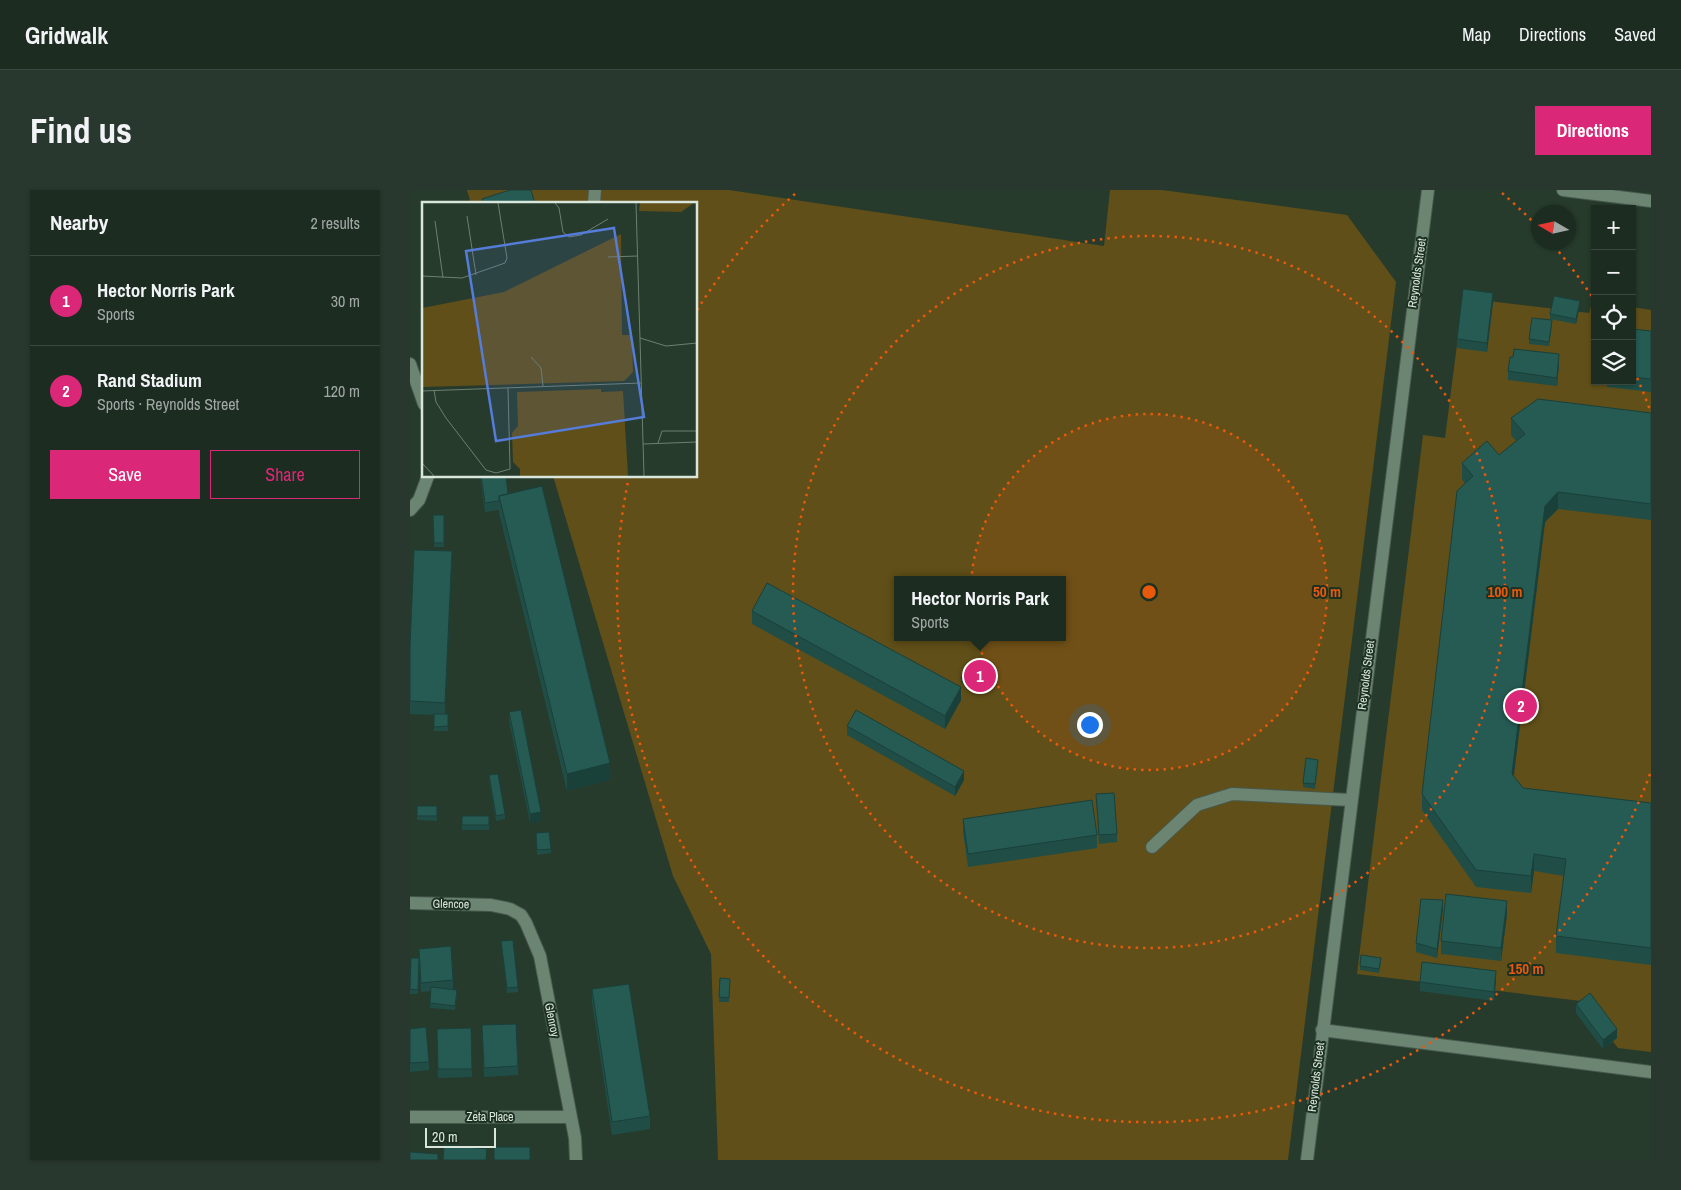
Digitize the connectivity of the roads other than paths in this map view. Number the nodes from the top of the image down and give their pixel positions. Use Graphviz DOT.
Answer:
graph roads {
  1 [pos="1428,190"];
  2 [pos="1563,190"];
  3 [pos="1651,200"];
  4 [pos="410,364"];
  5 [pos="422,398"];
  6 [pos="427,478"];
  7 [pos="410,510"];
  8 [pos="1350,800"];
  9 [pos="1152,847"];
  10 [pos="410,903"];
  11 [pos="491,905"];
  12 [pos="1322,1030"];
  13 [pos="1651,1072"];
  14 [pos="410,1117"];
  15 [pos="571,1118"];
  16 [pos="576,1160"];
  17 [pos="1307,1160"];
  1 -- 8 [label="street, Reynolds Street"];
  2 -- 3 [label="street"];
  4 -- 5 [label="street"];
  6 -- 7 [label="street"];
  8 -- 9 [label="street"];
  8 -- 12 [label="street, Reynolds Street"];
  10 -- 11 [label="street, Glencoe"];
  11 -- 15 [label="street, Glenroy"];
  12 -- 13 [label="street"];
  12 -- 17 [label="street, Reynolds Street"];
  14 -- 15 [label="street, Zeta Place"];
  15 -- 16 [label="street, Glenroy"];
}
